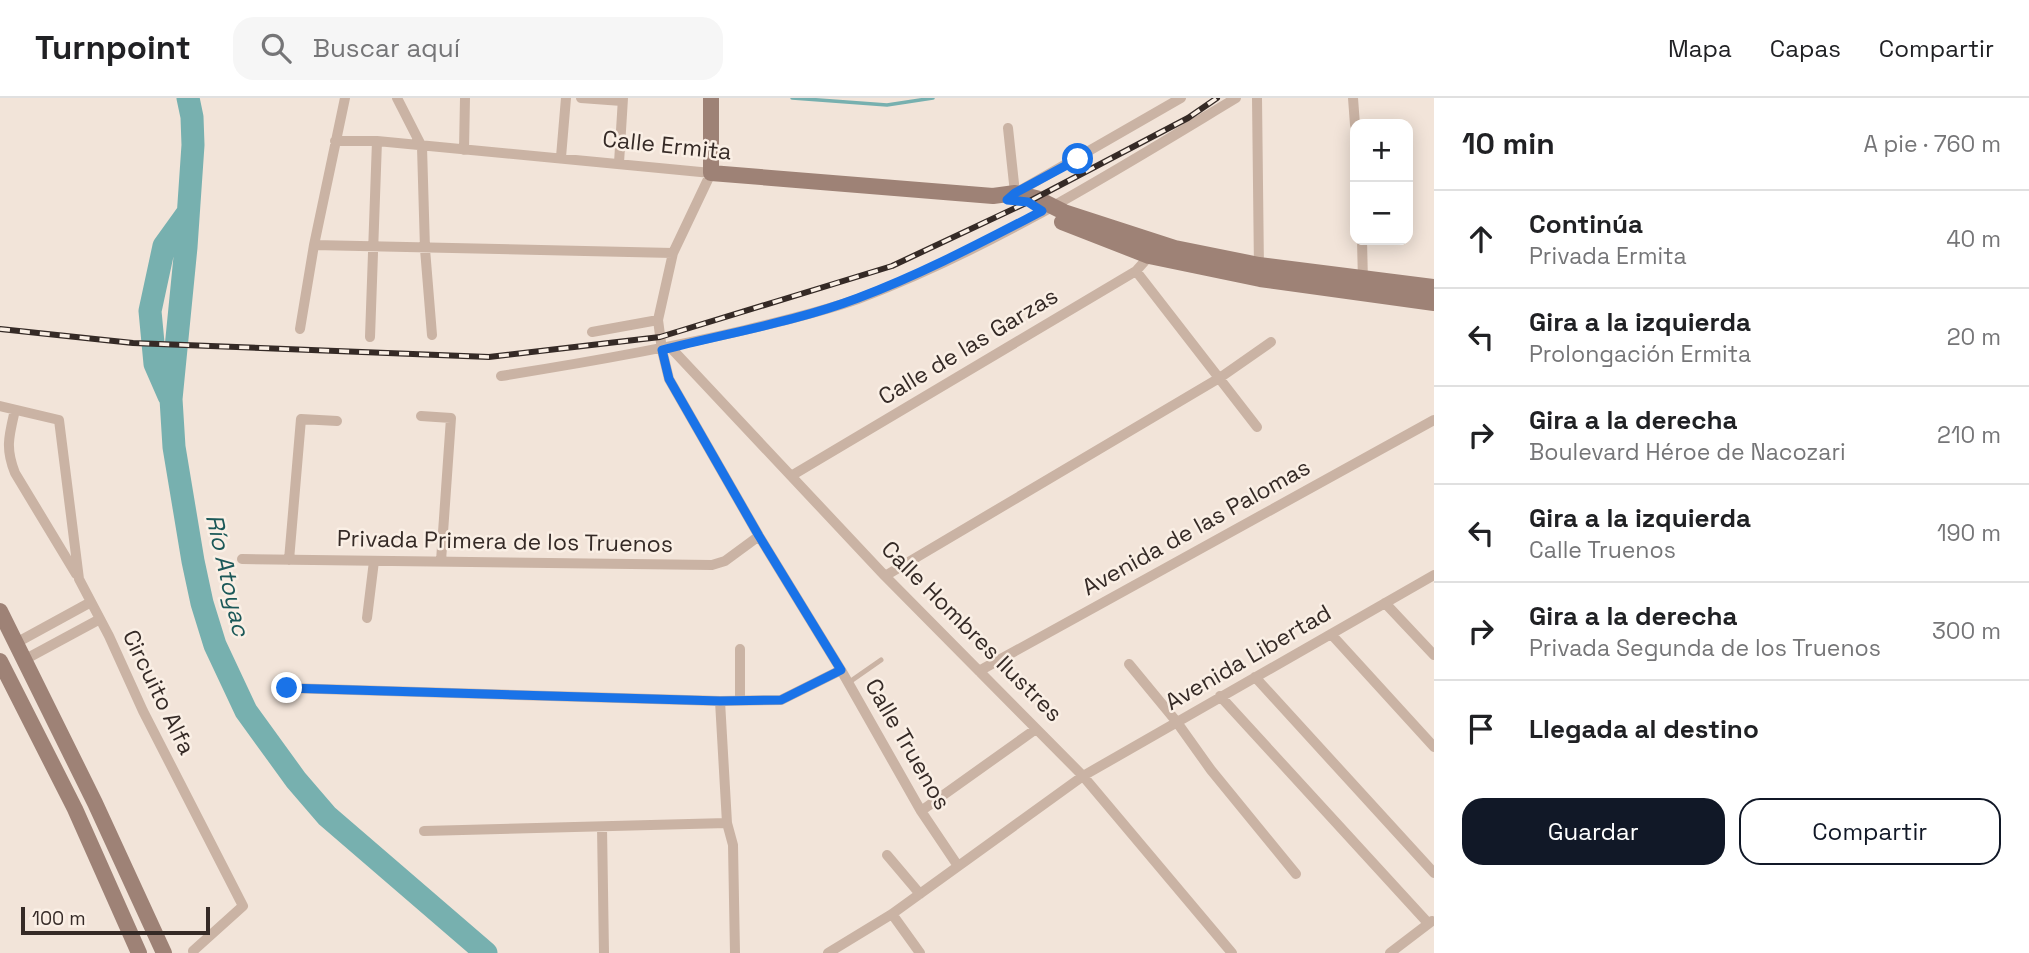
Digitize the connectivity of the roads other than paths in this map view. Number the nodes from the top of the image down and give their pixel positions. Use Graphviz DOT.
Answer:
graph roads {
  1 [pos="345,98"];
  2 [pos="397,98"];
  3 [pos="465,98"];
  4 [pos="566,98"];
  5 [pos="581,98"];
  6 [pos="711,98"];
  7 [pos="1181,98"];
  8 [pos="1236,98"];
  9 [pos="1257,98"];
  10 [pos="1353,98"];
  11 [pos="623,100"];
  12 [pos="1355,119"];
  13 [pos="1008,128"];
  14 [pos="335,141"];
  15 [pos="377,141"];
  16 [pos="422,147"];
  17 [pos="464,150"];
  18 [pos="561,157"];
  19 [pos="619,163"];
  20 [pos="710,173"];
  21 [pos="1005,196"];
  22 [pos="1048,208"];
  23 [pos="314,245"];
  24 [pos="1362,245"];
  25 [pos="374,247"];
  26 [pos="425,249"];
  27 [pos="1155,251"];
  28 [pos="673,253"];
  29 [pos="1136,271"];
  30 [pos="1259,272"];
  31 [pos="1362,285"];
  32 [pos="1434,287"];
  33 [pos="1434,303"];
  34 [pos="657,320"];
  35 [pos="300,329"];
  36 [pos="592,332"];
  37 [pos="432,335"];
  38 [pos="370,337"];
  39 [pos="1271,342"];
  40 [pos="666,349"];
  41 [pos="501,376"];
  42 [pos="1221,377"];
  43 [pos="0,406"];
  44 [pos="15,410"];
  45 [pos="421,416"];
  46 [pos="1434,420"];
  47 [pos="337,421"];
  48 [pos="1257,427"];
  49 [pos="791,476"];
  50 [pos="759,536"];
  51 [pos="242,559"];
  52 [pos="289,560"];
  53 [pos="374,561"];
  54 [pos="441,561"];
  55 [pos="1434,575"];
  56 [pos="885,576"];
  57 [pos="79,579"];
  58 [pos="91,602"];
  59 [pos="1385,603"];
  60 [pos="0,611"];
  61 [pos="367,618"];
  62 [pos="100,619"];
  63 [pos="1331,634"];
  64 [pos="16,643"];
  65 [pos="740,649"];
  66 [pos="1434,655"];
  67 [pos="24,660"];
  68 [pos="881,660"];
  69 [pos="0,661"];
  70 [pos="1129,664"];
  71 [pos="841,670"];
  72 [pos="979,671"];
  73 [pos="1255,677"];
  74 [pos="5,682"];
  75 [pos="848,683"];
  76 [pos="287,688"];
  77 [pos="1220,696"];
  78 [pos="720,701"];
  79 [pos="740,701"];
  80 [pos="1176,721"];
  81 [pos="1036,729"];
  82 [pos="1434,747"];
  83 [pos="1083,776"];
  84 [pos="921,811"];
  85 [pos="727,823"];
  86 [pos="602,827"];
  87 [pos="424,831"];
  88 [pos="887,855"];
  89 [pos="958,866"];
  90 [pos="1434,873"];
  91 [pos="1296,874"];
  92 [pos="920,894"];
  93 [pos="892,914"];
  94 [pos="1431,921"];
  95 [pos="193,951"];
  96 [pos="139,953"];
  97 [pos="164,953"];
  98 [pos="604,953"];
  99 [pos="735,953"];
  100 [pos="828,953"];
  101 [pos="920,953"];
  102 [pos="1232,953"];
  103 [pos="1391,953"];
  1 -- 14 [label="street"];
  2 -- 16 [label="street"];
  3 -- 17 [label="street"];
  4 -- 18 [label="street"];
  5 -- 11 [label="street"];
  6 -- 20 [label="street"];
  7 -- 21 [label="street"];
  8 -- 22 [label="street"];
  9 -- 30 [label="street"];
  10 -- 12 [label="street"];
  11 -- 19 [label="street"];
  13 -- 21 [label="street"];
  14 -- 15 [label="street, Calle Ermita"];
  14 -- 23 [label="street"];
  15 -- 16 [label="street, Calle Ermita"];
  15 -- 25 [label="street"];
  16 -- 17 [label="street, Calle Ermita"];
  16 -- 26 [label="street"];
  17 -- 18 [label="street, Calle Ermita"];
  18 -- 19 [label="street, Calle Ermita"];
  19 -- 20 [label="street, Calle Ermita"];
  20 -- 21 [label="street, Calle Ermita"];
  20 -- 28 [label="street"];
  21 -- 22 [label="street, Calle Ermita"];
  22 -- 27 [label="street, Calle Ermita"];
  22 -- 40 [label="street"];
  23 -- 25 [label="street"];
  23 -- 35 [label="street"];
  24 -- 31 [label="street"];
  25 -- 26 [label="street"];
  25 -- 38 [label="street"];
  26 -- 28 [label="street"];
  26 -- 37 [label="street"];
  27 -- 29 [label="street, Calle de las Garzas"];
  27 -- 30 [label="street, Calle Ermita"];
  28 -- 34 [label="street"];
  29 -- 42 [label="street"];
  29 -- 49 [label="street, Calle de las Garzas"];
  30 -- 31 [label="street, Calle Ermita"];
  31 -- 32 [label="street"];
  31 -- 33 [label="street"];
  34 -- 36 [label="street"];
  34 -- 40 [label="street"];
  39 -- 42 [label="street"];
  40 -- 41 [label="street"];
  40 -- 49 [label="street, Calle Hombres Ilustres"];
  40 -- 50 [label="street, Calle Truenos"];
  42 -- 48 [label="street"];
  42 -- 56 [label="street"];
  43 -- 44 [label="street"];
  44 -- 57 [label="street"];
  44 -- 57 [label="street, Circuito Alfa"];
  45 -- 54 [label="street"];
  46 -- 72 [label="street, Avenida de las Palomas"];
  47 -- 52 [label="street"];
  49 -- 56 [label="street, Calle Hombres Ilustres"];
  50 -- 54 [label="street, Privada Primera de los Truenos"];
  50 -- 71 [label="street, Calle Truenos"];
  51 -- 52 [label="street, Privada Primera de los Truenos"];
  52 -- 53 [label="street, Privada Primera de los Truenos"];
  53 -- 54 [label="street, Privada Primera de los Truenos"];
  53 -- 61 [label="street"];
  55 -- 59 [label="street, Avenida Libertad"];
  56 -- 72 [label="street, Calle Hombres Ilustres"];
  57 -- 58 [label="street, Circuito Alfa"];
  58 -- 62 [label="street, Circuito Alfa"];
  58 -- 64 [label="street"];
  59 -- 63 [label="street, Avenida Libertad"];
  59 -- 66 [label="street"];
  60 -- 64 [label="street"];
  62 -- 67 [label="street"];
  62 -- 95 [label="street, Circuito Alfa"];
  63 -- 73 [label="street, Avenida Libertad"];
  63 -- 82 [label="street"];
  64 -- 67 [label="street"];
  65 -- 79 [label="street"];
  67 -- 97 [label="street"];
  68 -- 75 [label="lane"];
  69 -- 74 [label="street"];
  70 -- 80 [label="street"];
  71 -- 75 [label="street, Calle Truenos"];
  71 -- 79 [label="street"];
  72 -- 81 [label="street, Calle Hombres Ilustres"];
  73 -- 77 [label="street, Avenida Libertad"];
  73 -- 90 [label="street"];
  74 -- 96 [label="street"];
  75 -- 84 [label="street, Calle Truenos"];
  76 -- 78 [label="street"];
  77 -- 80 [label="street, Avenida Libertad"];
  77 -- 94 [label="street"];
  78 -- 79 [label="street"];
  78 -- 85 [label="street"];
  80 -- 83 [label="street, Avenida Libertad"];
  80 -- 91 [label="street"];
  81 -- 83 [label="street, Calle Hombres Ilustres"];
  81 -- 84 [label="street"];
  83 -- 89 [label="street, Avenida Libertad"];
  83 -- 102 [label="street, Calle Hombres Ilustres"];
  84 -- 89 [label="street, Calle Truenos"];
  85 -- 86 [label="street"];
  85 -- 99 [label="street"];
  86 -- 87 [label="street"];
  86 -- 98 [label="street"];
  88 -- 92 [label="street"];
  89 -- 92 [label="street, Avenida Libertad"];
  92 -- 93 [label="street, Avenida Libertad"];
  93 -- 100 [label="street, Avenida Libertad"];
  93 -- 101 [label="street"];
  94 -- 103 [label="street"];
}
